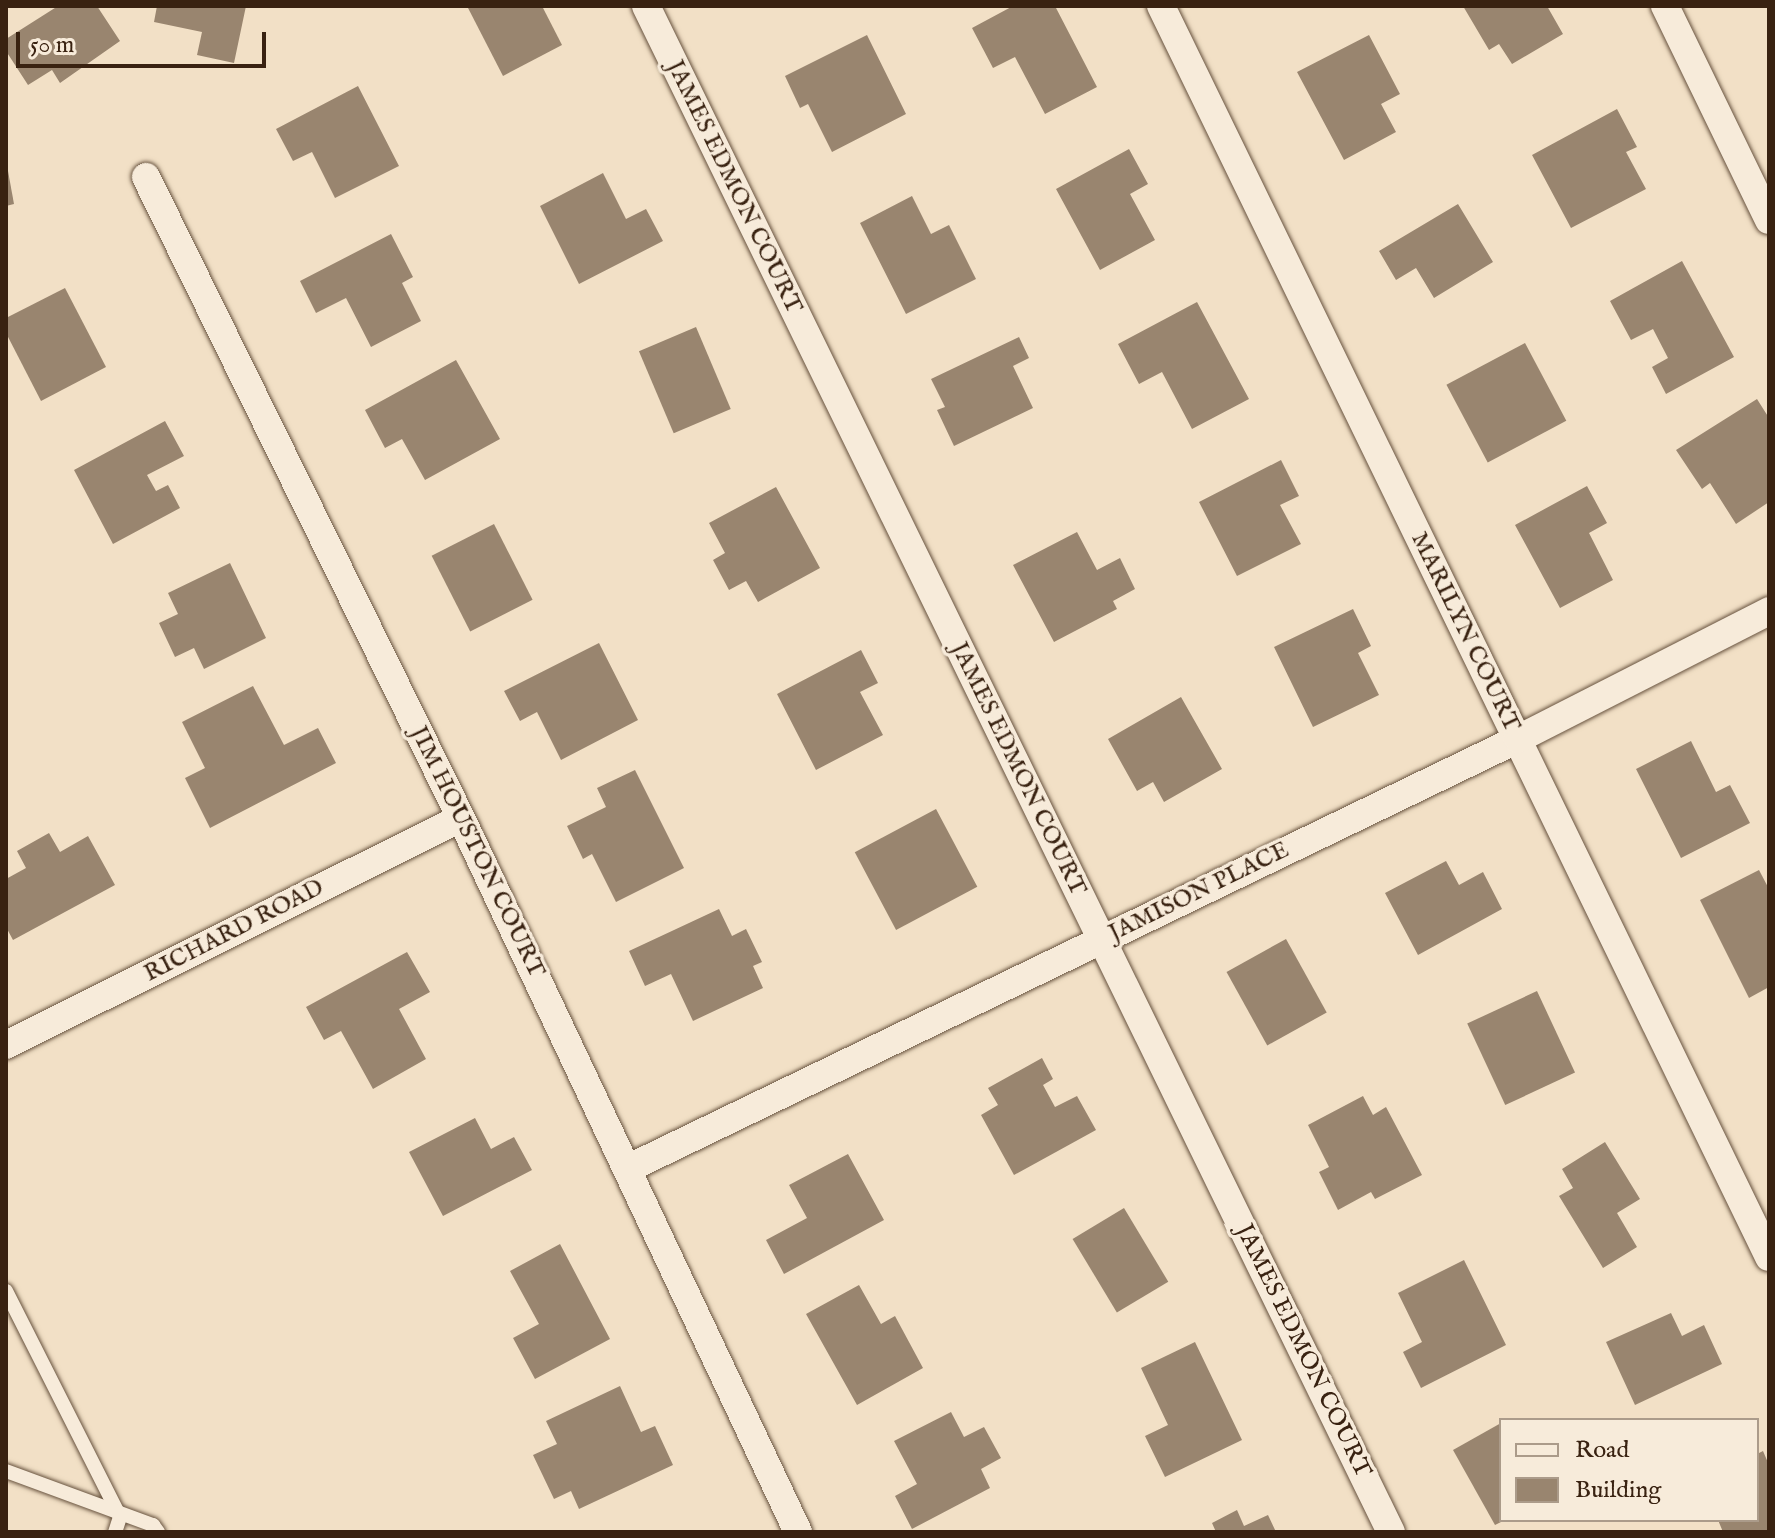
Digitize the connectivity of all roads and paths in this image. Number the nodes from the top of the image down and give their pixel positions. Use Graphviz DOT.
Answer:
graph roads {
  1 [pos="646,6"];
  2 [pos="1161,6"];
  3 [pos="1665,6"];
  4 [pos="146,177"];
  5 [pos="1769,220"];
  6 [pos="1769,611"];
  7 [pos="1518,739"];
  8 [pos="461,818"];
  9 [pos="1101,938"];
  10 [pos="6,1045"];
  11 [pos="627,1169"];
  12 [pos="1769,1257"];
  13 [pos="6,1291"];
  14 [pos="7,1469"];
  15 [pos="120,1517"];
  16 [pos="115,1532"];
  17 [pos="158,1532"];
  18 [pos="798,1532"];
  19 [pos="1391,1532"];
  1 -- 9 [label="street, JAMES EDMON COURT"];
  2 -- 7 [label="street, MARILYN COURT"];
  3 -- 5 [label="street"];
  4 -- 8 [label="street, JIM HOUSTON COURT"];
  6 -- 7 [label="street, JAMISON PLACE"];
  7 -- 9 [label="street, JAMISON PLACE"];
  7 -- 12 [label="street, MARILYN COURT"];
  8 -- 10 [label="street, RICHARD ROAD"];
  8 -- 11 [label="street, JIM HOUSTON COURT"];
  9 -- 11 [label="street, JAMISON PLACE"];
  9 -- 19 [label="street, JAMES EDMON COURT"];
  11 -- 18 [label="street, JIM HOUSTON COURT"];
  13 -- 15 [label="lane"];
  14 -- 15 [label="lane"];
  15 -- 16 [label="lane"];
  15 -- 17 [label="lane"];
}
